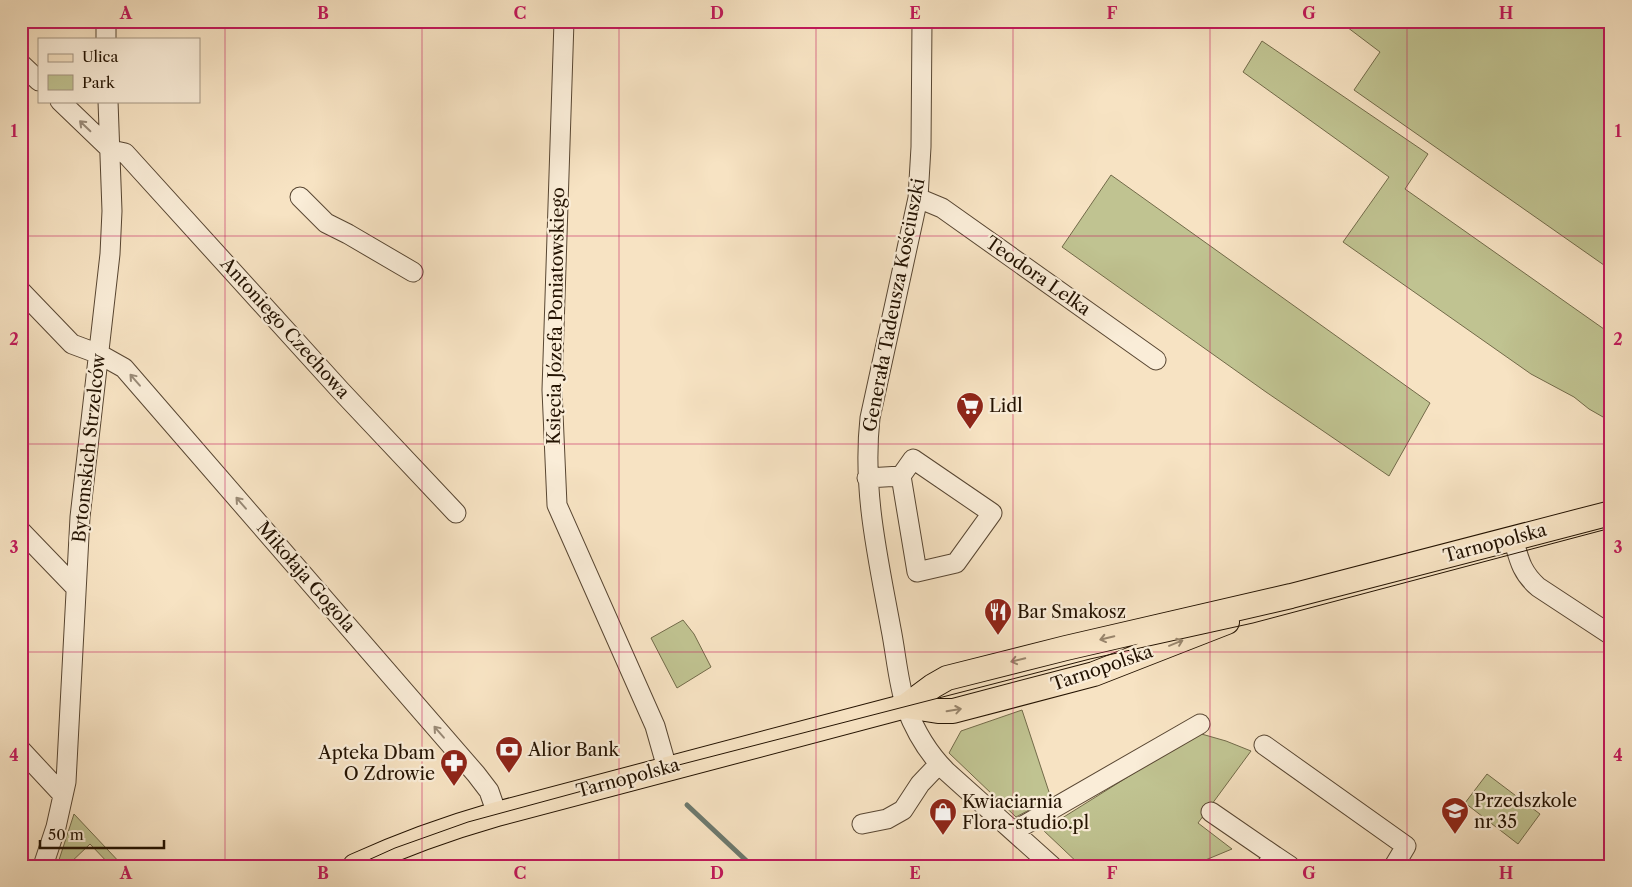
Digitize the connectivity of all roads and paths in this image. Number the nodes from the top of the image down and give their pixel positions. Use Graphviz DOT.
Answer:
graph roads {
  1 [pos="106,21"];
  2 [pos="564,21"];
  3 [pos="922,21"];
  4 [pos="106,38"];
  5 [pos="21,64"];
  6 [pos="38,80"];
  7 [pos="61,102"];
  8 [pos="108,102"];
  9 [pos="111,150"];
  10 [pos="300,197"];
  11 [pos="918,198"];
  12 [pos="413,272"];
  13 [pos="21,291"];
  14 [pos="99,354"];
  15 [pos="1156,360"];
  16 [pos="901,476"];
  17 [pos="867,478"];
  18 [pos="456,513"];
  19 [pos="1611,513"];
  20 [pos="21,531"];
  21 [pos="1513,538"];
  22 [pos="75,587"];
  23 [pos="1291,596"];
  24 [pos="1611,635"];
  25 [pos="906,706"];
  26 [pos="1200,724"];
  27 [pos="1264,745"];
  28 [pos="21,750"];
  29 [pos="939,764"];
  30 [pos="667,768"];
  31 [pos="63,795"];
  32 [pos="1211,812"];
  33 [pos="497,814"];
  34 [pos="862,824"];
  35 [pos="1014,831"];
  36 [pos="1277,862"];
  37 [pos="43,866"];
  38 [pos="355,866"];
  39 [pos="1052,866"];
  40 [pos="1394,866"];
  1 -- 4 [label="street"];
  2 -- 30 [label="street, Księcia Józefa Poniatowskiego"];
  3 -- 11 [label="street, Generała Tadeusza Kościuszki"];
  5 -- 6 [label="street"];
  9 -- 7 [label="street, Antoniego Czechowa, one-way"];
  8 -- 9 [label="street, Bytomskich Strzelców"];
  9 -- 14 [label="street, Bytomskich Strzelców"];
  9 -- 18 [label="street, Antoniego Czechowa"];
  10 -- 12 [label="street"];
  11 -- 15 [label="street, Teodora Lelka"];
  11 -- 17 [label="street, Generała Tadeusza Kościuszki"];
  13 -- 14 [label="street, Mikołaja Gogola"];
  14 -- 22 [label="street, Bytomskich Strzelców"];
  33 -- 14 [label="street, Mikołaja Gogola, one-way"];
  16 -- 16 [label="street"];
  16 -- 17 [label="street"];
  17 -- 25 [label="street, Generała Tadeusza Kościuszki"];
  19 -- 21 [label="main road, Tarnopolska"];
  20 -- 22 [label="street"];
  21 -- 23 [label="main road, Tarnopolska"];
  21 -- 24 [label="street"];
  22 -- 31 [label="street, Bytomskich Strzelców"];
  23 -- 25 [label="main road, Tarnopolska, one-way"];
  25 -- 23 [label="main road, Tarnopolska, one-way"];
  25 -- 29 [label="street, Generała Tadeusza Kościuszki"];
  25 -- 30 [label="main road, Tarnopolska"];
  26 -- 35 [label="street"];
  27 -- 40 [label="street"];
  28 -- 31 [label="street"];
  29 -- 34 [label="street"];
  29 -- 35 [label="street, Generała Tadeusza Kościuszki"];
  30 -- 33 [label="main road, Tarnopolska"];
  31 -- 37 [label="street, Bytomskich Strzelców"];
  32 -- 36 [label="street"];
  33 -- 38 [label="main road, Tarnopolska"];
  35 -- 39 [label="street, Generała Tadeusza Kościuszki"];
}
